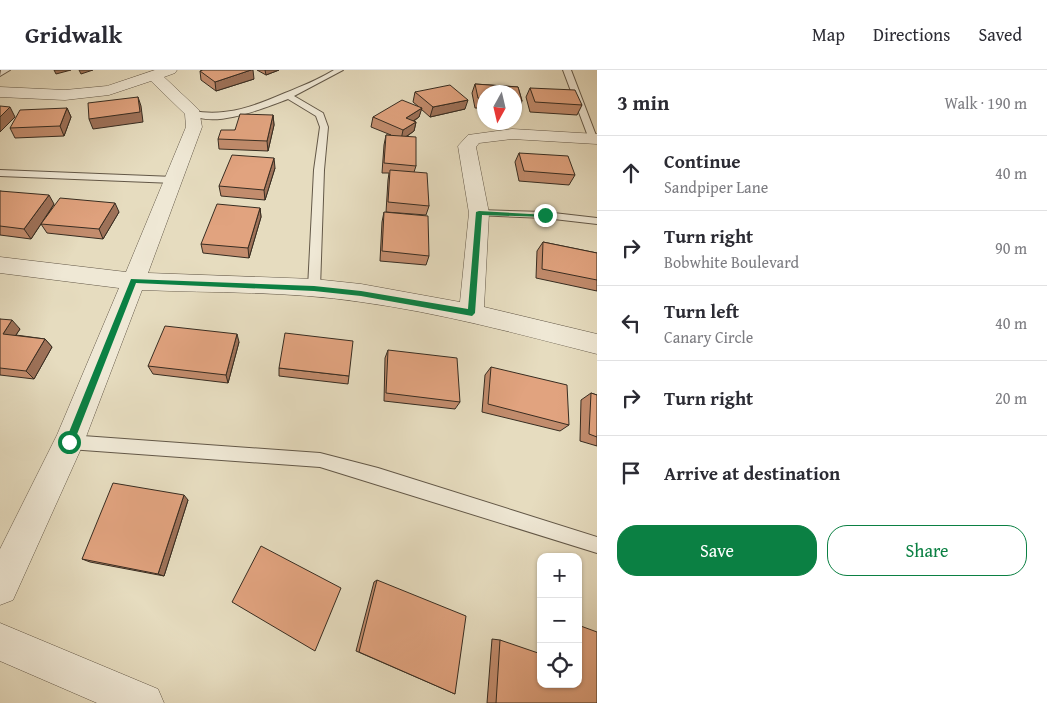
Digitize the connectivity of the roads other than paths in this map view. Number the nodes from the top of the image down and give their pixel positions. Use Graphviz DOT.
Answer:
graph roads {
  1 [pos="6,70"];
  2 [pos="339,70"];
  3 [pos="567,70"];
  4 [pos="162,73"];
  5 [pos="0,74"];
  6 [pos="0,92"];
  7 [pos="287,95"];
  8 [pos="193,113"];
  9 [pos="595,139"];
  10 [pos="0,173"];
  11 [pos="174,180"];
  12 [pos="479,212"];
  13 [pos="597,221"];
  14 [pos="0,265"];
  15 [pos="133,281"];
  16 [pos="314,288"];
  17 [pos="472,313"];
  18 [pos="597,344"];
  19 [pos="69,442"];
  20 [pos="597,545"];
  21 [pos="0,587"];
  22 [pos="0,642"];
  23 [pos="144,703"];
  1 -- 5 [label="lane"];
  2 -- 7 [label="lane"];
  3 -- 9 [label="lane"];
  4 -- 6 [label="street"];
  4 -- 8 [label="street"];
  7 -- 8 [label="lane"];
  7 -- 16 [label="lane"];
  8 -- 11 [label="street"];
  9 -- 12 [label="street"];
  10 -- 11 [label="lane"];
  11 -- 15 [label="street"];
  12 -- 13 [label="lane"];
  12 -- 17 [label="street"];
  14 -- 15 [label="street"];
  15 -- 16 [label="street"];
  15 -- 19 [label="street"];
  16 -- 17 [label="street"];
  17 -- 18 [label="street"];
  19 -- 20 [label="lane"];
  19 -- 21 [label="street"];
  22 -- 23 [label="street"];
}
